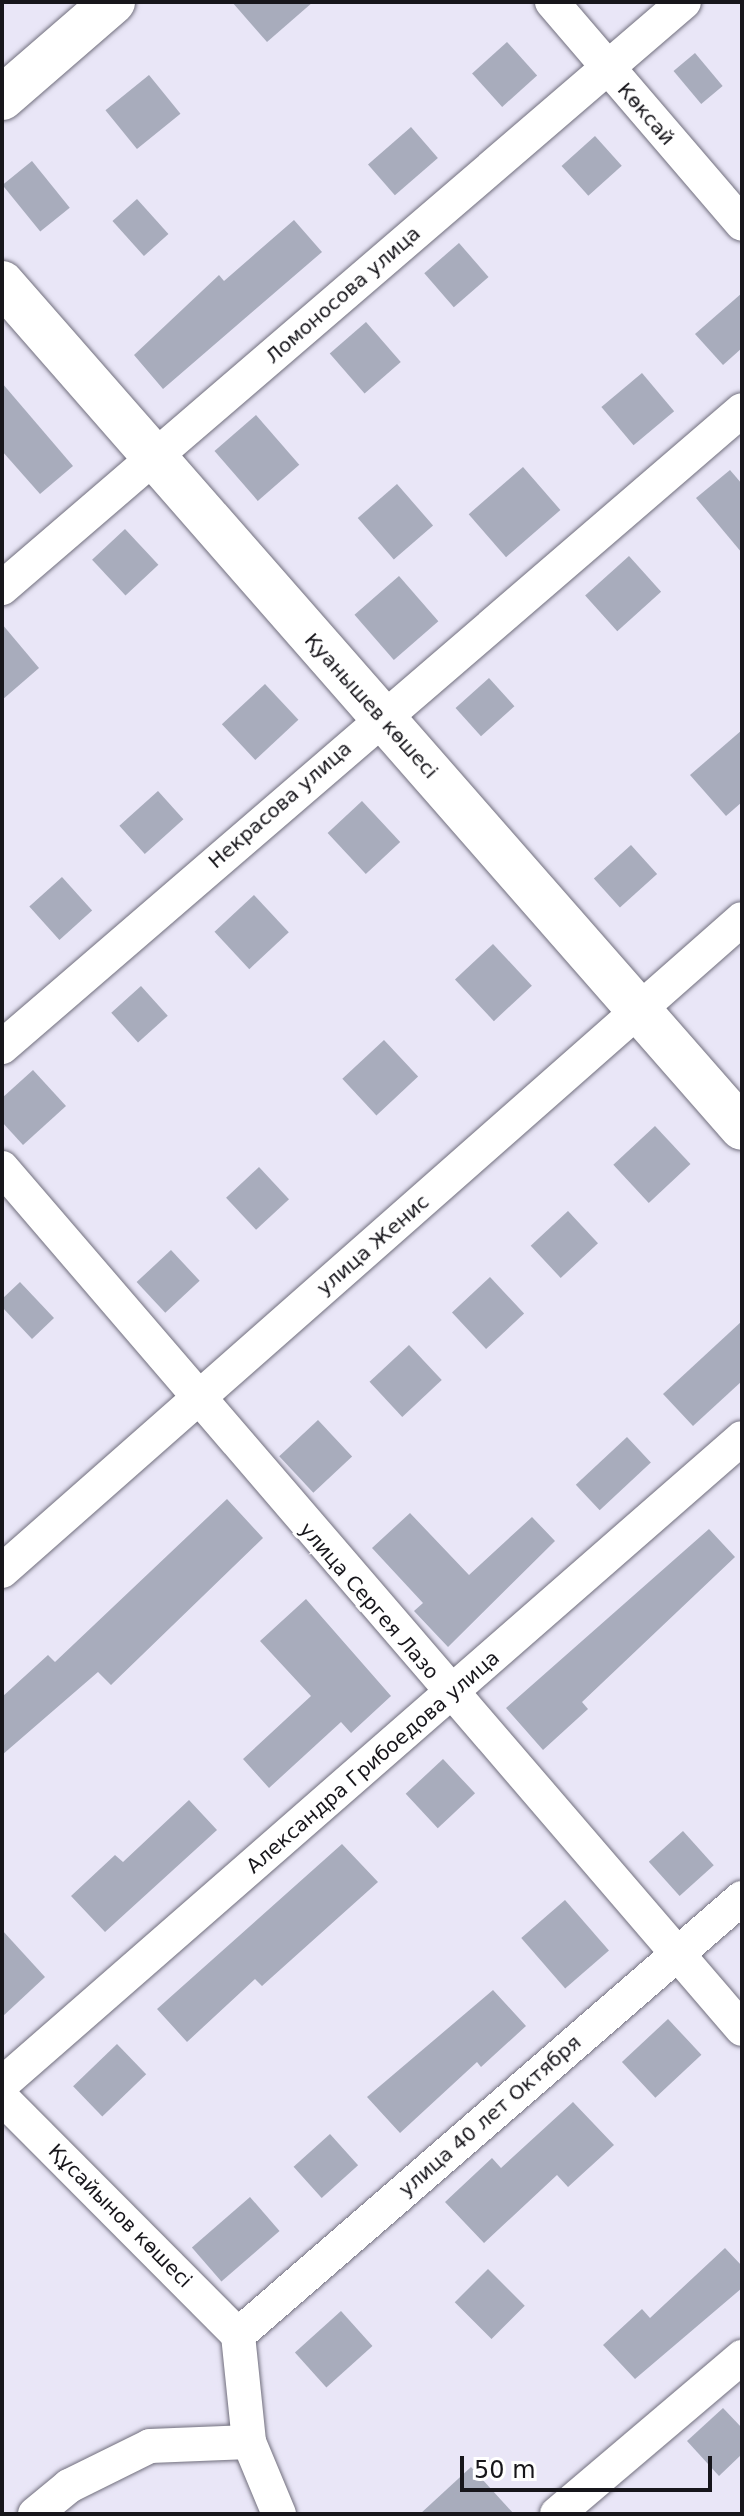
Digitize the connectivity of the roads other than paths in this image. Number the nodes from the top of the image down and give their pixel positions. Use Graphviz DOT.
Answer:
graph roads {
  1 [pos="113,2"];
  2 [pos="552,2"];
  3 [pos="684,2"];
  4 [pos="607,68"];
  5 [pos="2,98"];
  6 [pos="742,224"];
  7 [pos="2,283"];
  8 [pos="742,410"];
  9 [pos="151,459"];
  10 [pos="2,588"];
  11 [pos="381,717"];
  12 [pos="742,919"];
  13 [pos="640,1009"];
  14 [pos="2,1047"];
  15 [pos="742,1128"];
  16 [pos="2,1168"];
  17 [pos="197,1400"];
  18 [pos="742,1438"];
  19 [pos="2,1571"];
  20 [pos="450,1695"];
  21 [pos="742,1898"];
  22 [pos="677,1954"];
  23 [pos="742,2029"];
  24 [pos="2,2084"];
  25 [pos="2,2098"];
  26 [pos="238,2335"];
  27 [pos="742,2357"];
  28 [pos="249,2442"];
  29 [pos="35,2514"];
  30 [pos="279,2514"];
  31 [pos="557,2514"];
  1 -- 5 [label="street"];
  2 -- 4 [label="street, Көксай"];
  3 -- 4 [label="street, Ломоносова улица"];
  4 -- 6 [label="street, Көксай"];
  4 -- 9 [label="street, Ломоносова улица"];
  7 -- 9 [label="street, Қуанышев көшесі"];
  8 -- 11 [label="street, Некрасова улица"];
  9 -- 10 [label="street, Ломоносова улица"];
  9 -- 11 [label="street, Қуанышев көшесі"];
  11 -- 13 [label="street, Қуанышев көшесі"];
  11 -- 14 [label="street, Некрасова улица"];
  12 -- 13 [label="street, улица Женис"];
  13 -- 15 [label="street, Қуанышев көшесі"];
  13 -- 17 [label="street, улица Женис"];
  16 -- 17 [label="street, улица Сергея Лазо"];
  17 -- 19 [label="street, улица Женис"];
  17 -- 20 [label="street, улица Сергея Лазо"];
  18 -- 20 [label="street, Александра Грибоедова улица"];
  20 -- 22 [label="street, улица Сергея Лазо"];
  20 -- 24 [label="street, Александра Грибоедова улица"];
  21 -- 22 [label="street, улица 40 лет Октября"];
  22 -- 23 [label="street, улица Сергея Лазо"];
  22 -- 26 [label="street, улица 40 лет Октября"];
  25 -- 26 [label="street, Құсайынов көшесі"];
  26 -- 28 [label="street"];
  27 -- 31 [label="street"];
  28 -- 29 [label="street"];
  28 -- 30 [label="street"];
}
